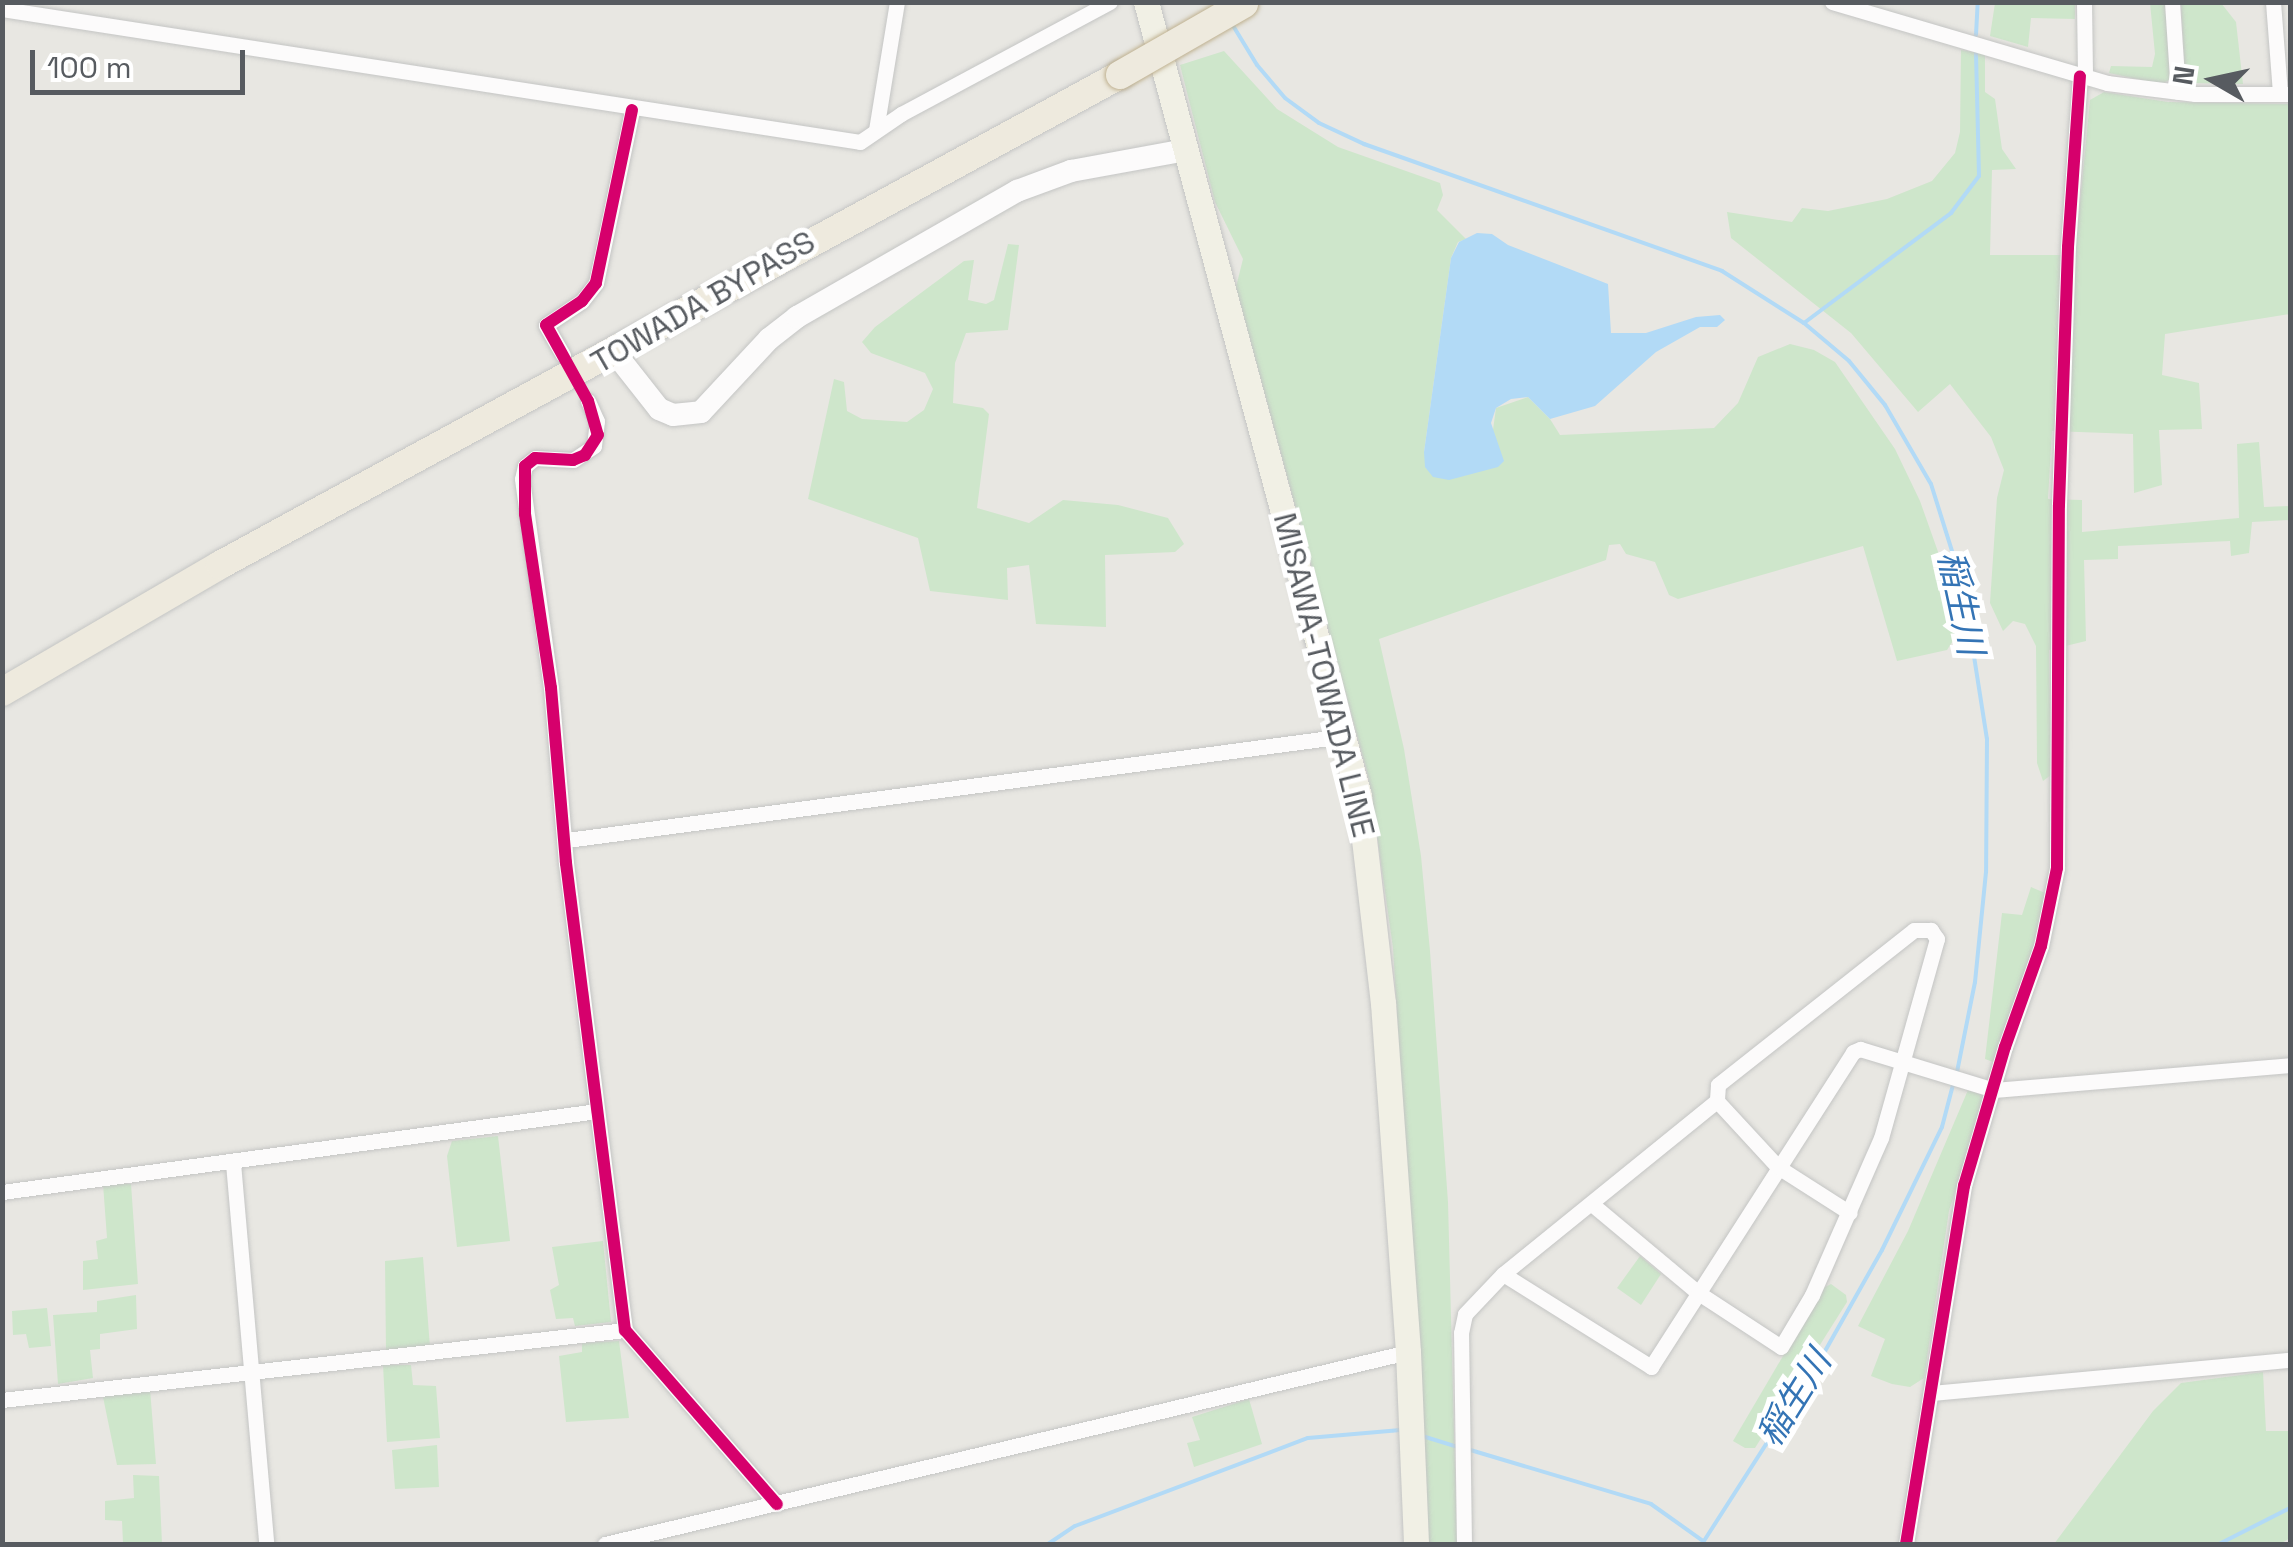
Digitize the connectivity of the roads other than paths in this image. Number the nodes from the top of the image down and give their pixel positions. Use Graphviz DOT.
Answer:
graph roads {
  1 [pos="897,2"];
  2 [pos="1110,2"];
  3 [pos="1146,2"];
  4 [pos="1832,2"];
  5 [pos="2084,2"];
  6 [pos="2172,2"];
  7 [pos="2273,2"];
  8 [pos="1246,3"];
  9 [pos="2,10"];
  10 [pos="2082,77"];
  11 [pos="2178,92"];
  12 [pos="2286,94"];
  13 [pos="632,110"];
  14 [pos="876,130"];
  15 [pos="1185,150"];
  16 [pos="615,353"];
  17 [pos="563,355"];
  18 [pos="588,401"];
  19 [pos="2,692"];
  20 [pos="1344,736"];
  21 [pos="567,840"];
  22 [pos="1904,1065"];
  23 [pos="2290,1066"];
  24 [pos="1994,1090"];
  25 [pos="1717,1101"];
  26 [pos="598,1111"];
  27 [pos="233,1163"];
  28 [pos="1778,1167"];
  29 [pos="2,1192"];
  30 [pos="1592,1205"];
  31 [pos="1850,1213"];
  32 [pos="1504,1274"];
  33 [pos="1697,1292"];
  34 [pos="626,1330"];
  35 [pos="1408,1352"];
  36 [pos="2290,1360"];
  37 [pos="252,1371"];
  38 [pos="1931,1393"];
  39 [pos="2,1400"];
  40 [pos="777,1504"];
  41 [pos="266,1544"];
  42 [pos="605,1544"];
  43 [pos="1416,1544"];
  44 [pos="1464,1544"];
  45 [pos="1906,1544"];
  1 -- 14 [label="street"];
  2 -- 14 [label="street"];
  3 -- 15 [label="main road, MISAWA-TOWADA LINE"];
  4 -- 10 [label="street"];
  5 -- 10 [label="street"];
  6 -- 11 [label="street"];
  7 -- 12 [label="street"];
  8 -- 16 [label="highway, TOWADA BYPASS, bridge"];
  9 -- 13 [label="street"];
  10 -- 11 [label="street"];
  10 -- 24 [label="street"];
  11 -- 12 [label="street"];
  13 -- 14 [label="street"];
  13 -- 17 [label="street"];
  15 -- 16 [label="street"];
  15 -- 20 [label="main road, MISAWA-TOWADA LINE"];
  16 -- 19 [label="highway, TOWADA BYPASS"];
  18 -- 21 [label="street"];
  20 -- 21 [label="street"];
  20 -- 35 [label="main road, MISAWA-TOWADA LINE"];
  21 -- 26 [label="street"];
  22 -- 24 [label="street"];
  22 -- 25 [label="street"];
  22 -- 28 [label="street"];
  22 -- 31 [label="street"];
  23 -- 24 [label="street"];
  24 -- 38 [label="street"];
  25 -- 28 [label="street"];
  25 -- 30 [label="street"];
  26 -- 27 [label="street"];
  26 -- 34 [label="street"];
  27 -- 29 [label="street"];
  27 -- 37 [label="street"];
  28 -- 31 [label="street"];
  28 -- 33 [label="street"];
  30 -- 32 [label="street"];
  30 -- 33 [label="street"];
  31 -- 33 [label="street"];
  32 -- 33 [label="street"];
  32 -- 44 [label="street"];
  34 -- 37 [label="street"];
  34 -- 40 [label="street"];
  35 -- 40 [label="street"];
  35 -- 43 [label="main road, MISAWA-TOWADA LINE"];
  36 -- 38 [label="street"];
  37 -- 39 [label="street"];
  37 -- 41 [label="street"];
  38 -- 45 [label="street"];
  40 -- 42 [label="street"];
}
